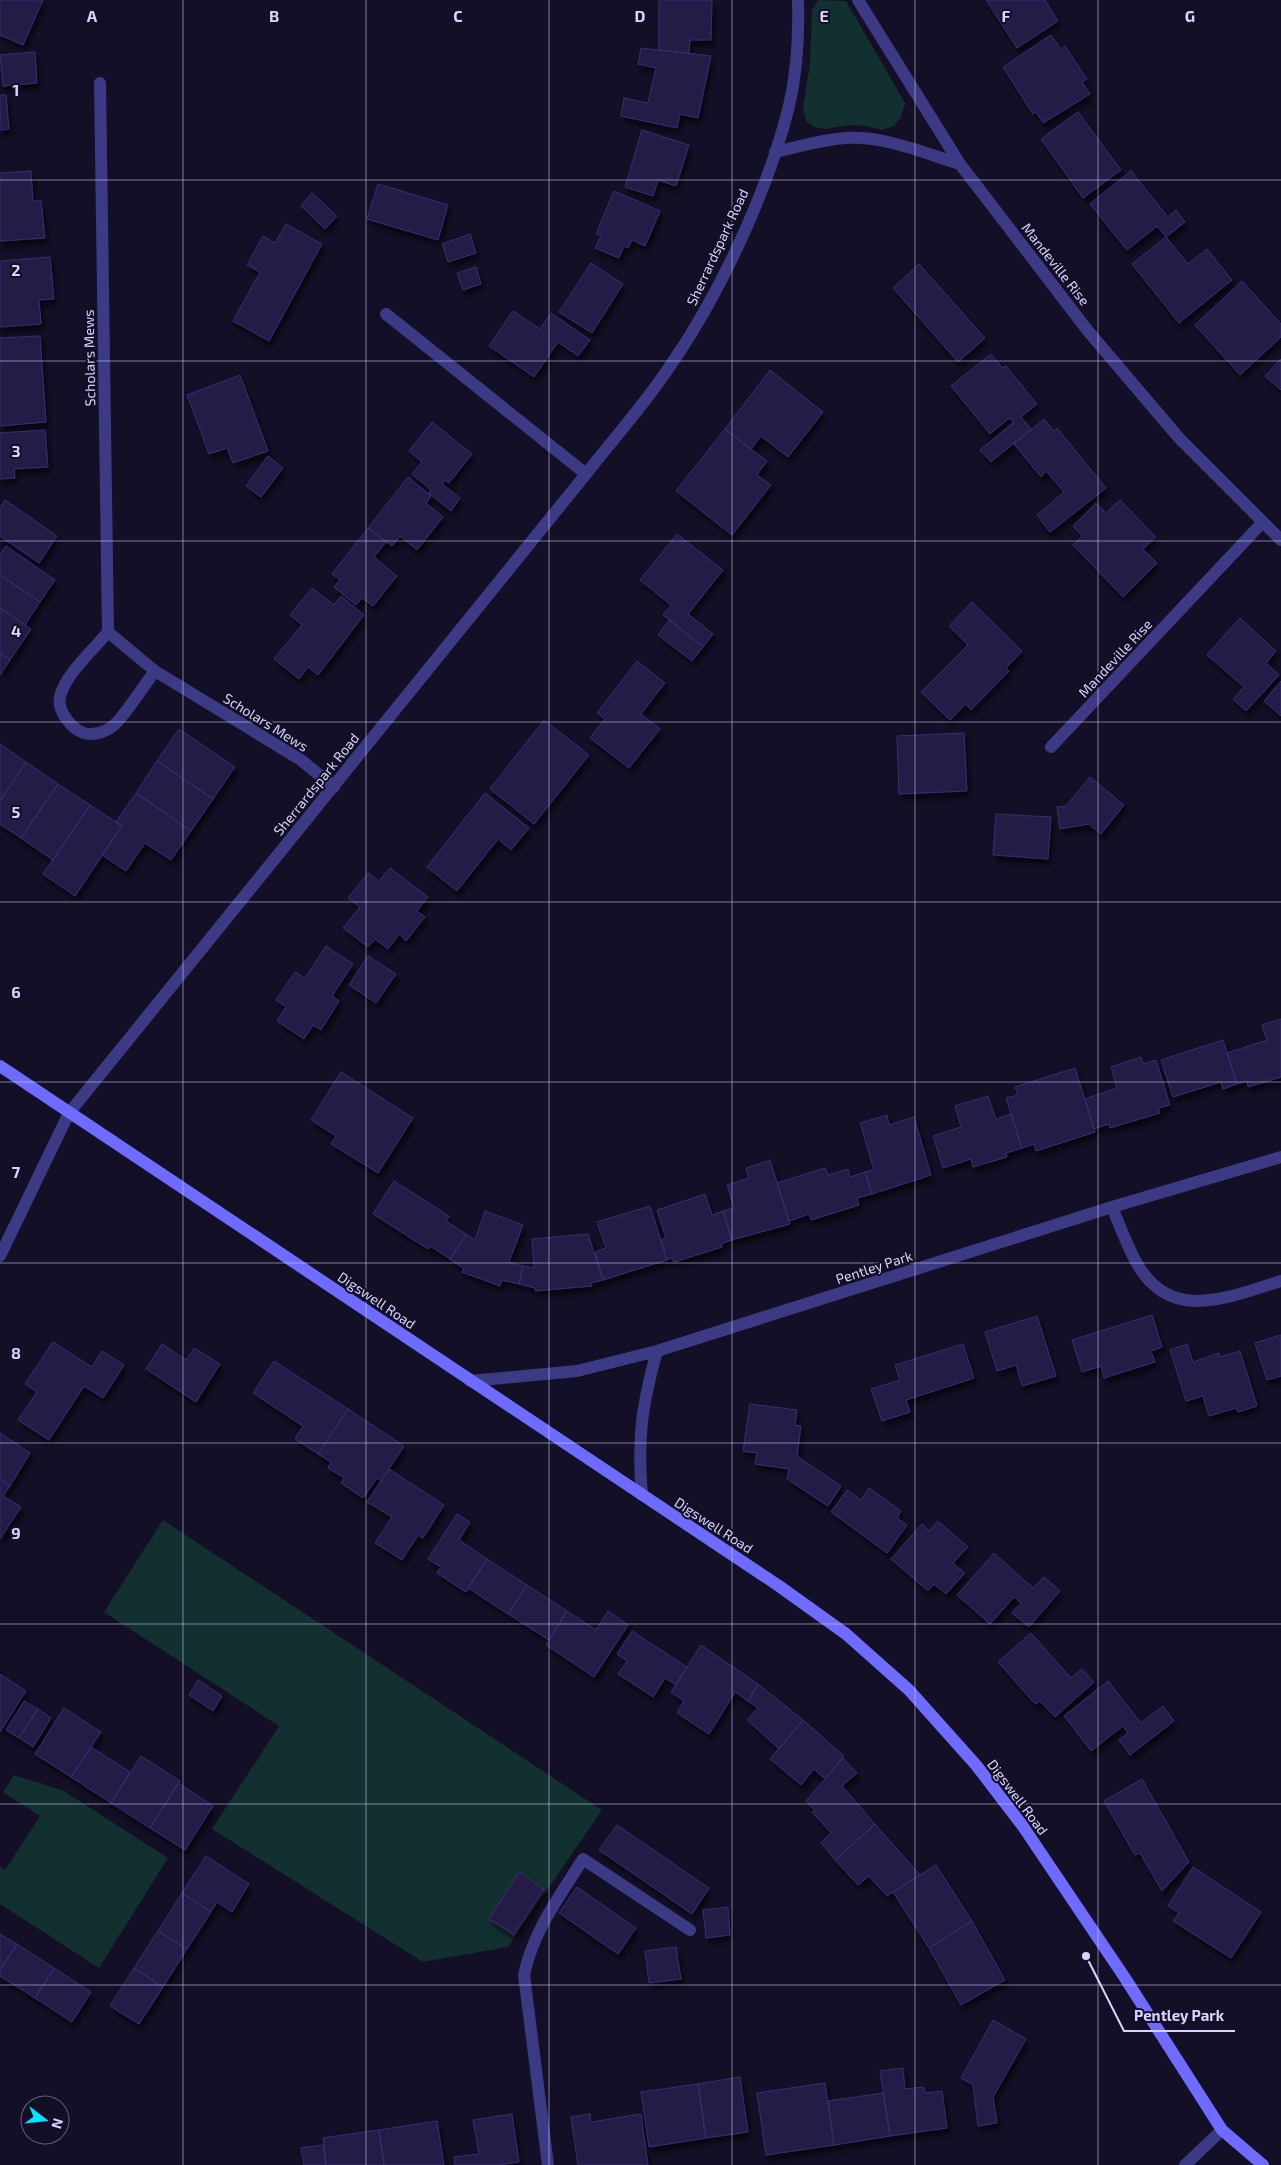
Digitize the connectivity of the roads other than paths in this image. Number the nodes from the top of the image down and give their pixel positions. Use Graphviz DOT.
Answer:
graph roads {
  1 [pos="798,0"];
  2 [pos="858,0"];
  3 [pos="100,83"];
  4 [pos="775,152"];
  5 [pos="960,164"];
  6 [pos="386,314"];
  7 [pos="586,474"];
  8 [pos="1262,522"];
  9 [pos="1281,540"];
  10 [pos="108,632"];
  11 [pos="155,671"];
  12 [pos="1051,747"];
  13 [pos="334,787"];
  14 [pos="0,1066"];
  15 [pos="69,1113"];
  16 [pos="1281,1157"];
  17 [pos="1112,1207"];
  18 [pos="0,1256"];
  19 [pos="1281,1281"];
  20 [pos="657,1351"];
  21 [pos="470,1380"];
  22 [pos="642,1495"];
  23 [pos="690,1930"];
  24 [pos="1222,2130"];
  25 [pos="548,2165"];
  26 [pos="1185,2165"];
  27 [pos="1263,2165"];
  1 -- 4 [label="street, Sherrardspark Road"];
  2 -- 5 [label="street, Mandeville Rise"];
  3 -- 10 [label="street, Scholars Mews"];
  4 -- 5 [label="street"];
  4 -- 7 [label="street, Sherrardspark Road"];
  5 -- 8 [label="street, Mandeville Rise"];
  6 -- 7 [label="street"];
  7 -- 13 [label="street, Sherrardspark Road"];
  8 -- 9 [label="street, Mandeville Rise"];
  8 -- 12 [label="street, Mandeville Rise"];
  10 -- 11 [label="street, Scholars Mews"];
  10 -- 11 [label="street"];
  11 -- 13 [label="street, Scholars Mews"];
  13 -- 15 [label="street, Sherrardspark Road"];
  14 -- 15 [label="street, Digswell Road"];
  15 -- 18 [label="street, Sherrardspark Road"];
  15 -- 21 [label="street, Digswell Road"];
  16 -- 17 [label="street, Pentley Park"];
  17 -- 19 [label="street"];
  17 -- 20 [label="street, Pentley Park"];
  20 -- 21 [label="street, Pentley Park"];
  20 -- 22 [label="street"];
  21 -- 22 [label="street, Digswell Road"];
  22 -- 24 [label="street, Digswell Road"];
  23 -- 25 [label="street"];
  24 -- 26 [label="street"];
  24 -- 27 [label="street, Digswell Road"];
}
